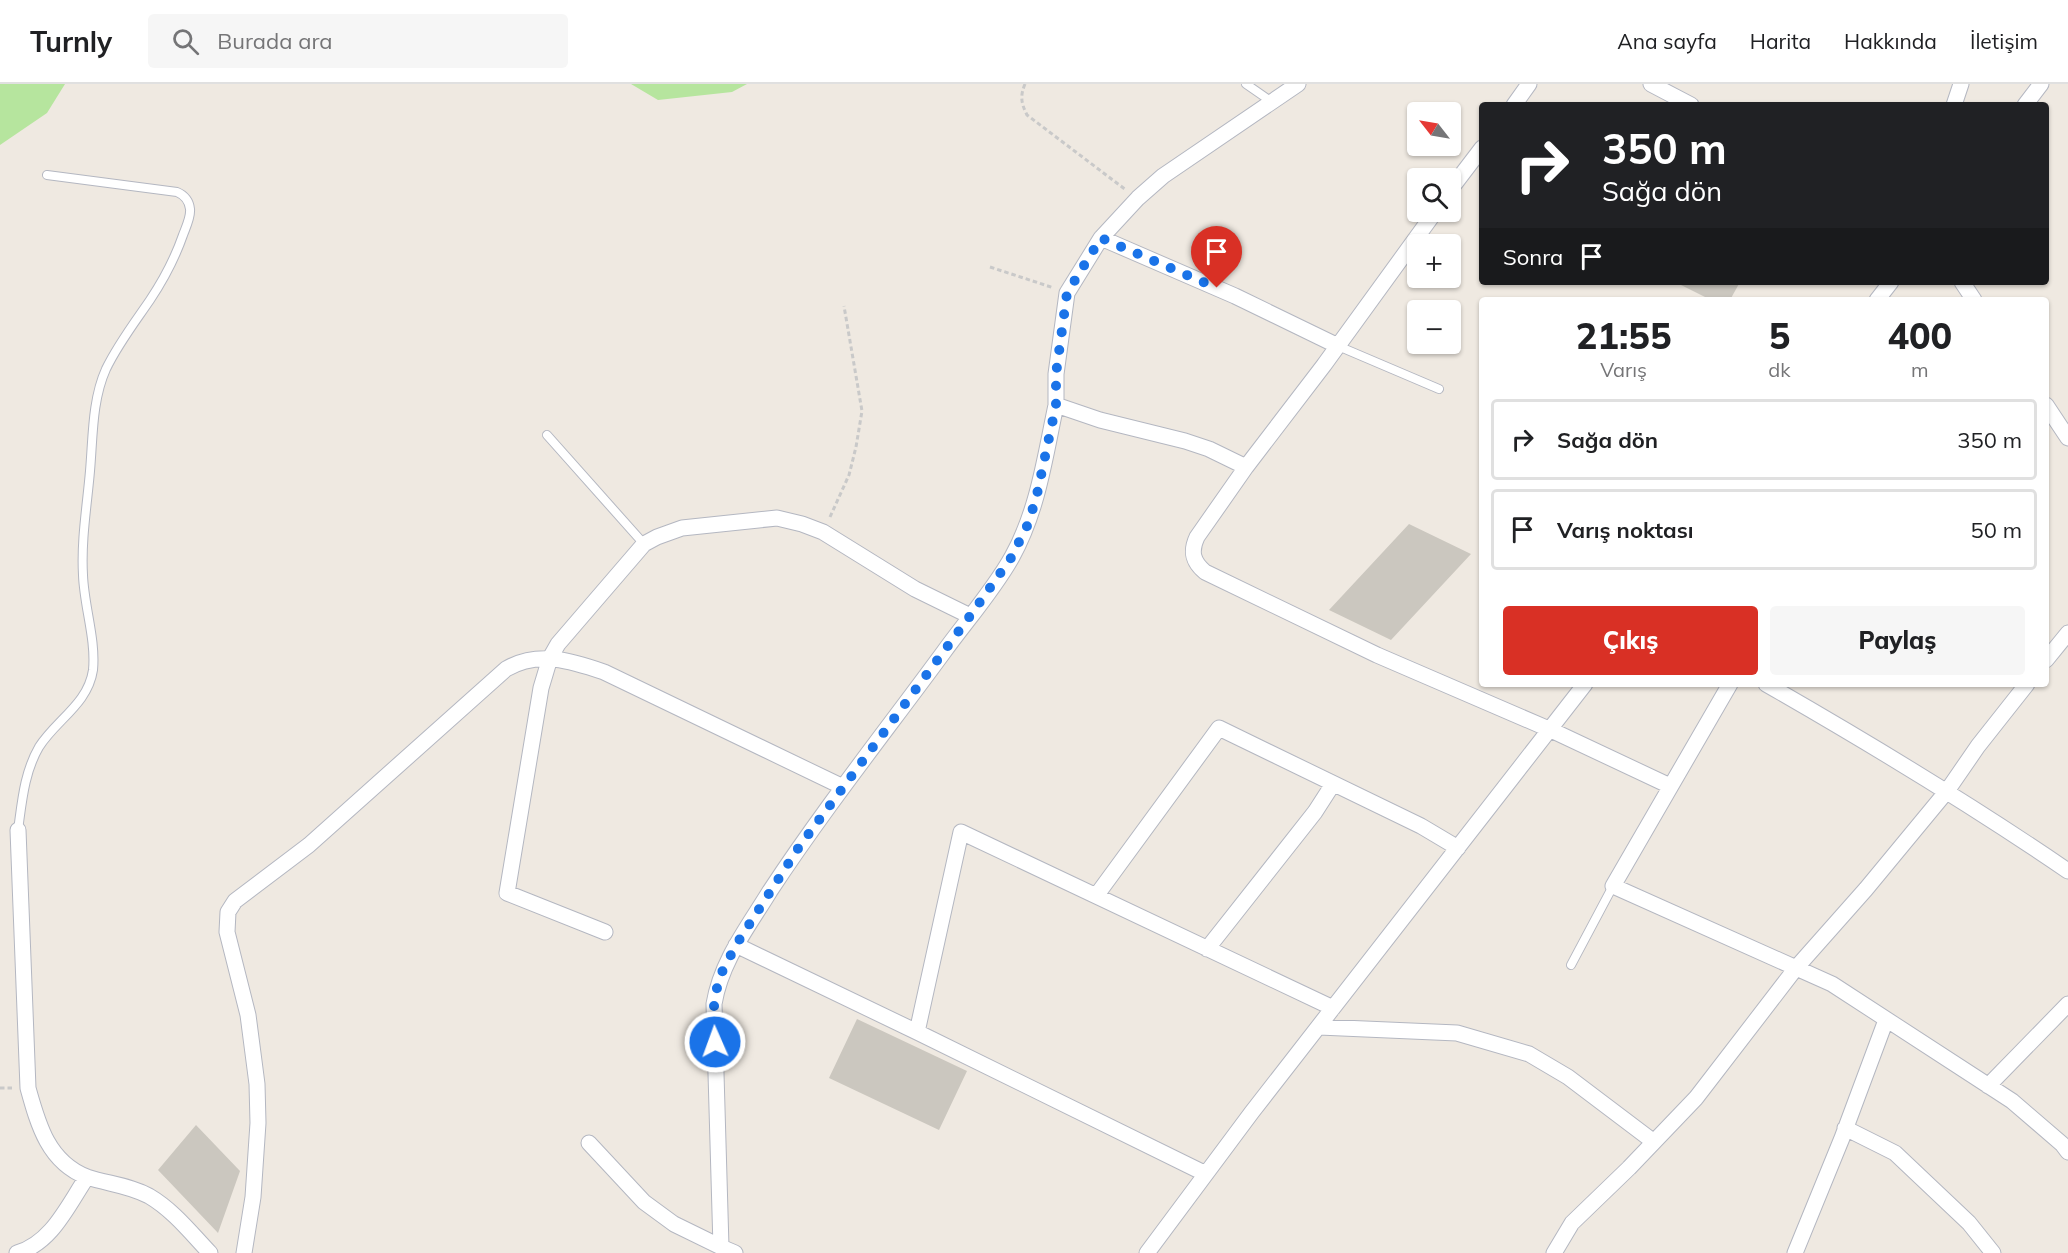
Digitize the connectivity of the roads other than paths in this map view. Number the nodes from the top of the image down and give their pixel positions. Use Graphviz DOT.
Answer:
graph roads {
  1 [pos="1246,84"];
  2 [pos="1298,84"];
  3 [pos="1529,84"];
  4 [pos="1651,84"];
  5 [pos="1961,84"];
  6 [pos="2041,84"];
  7 [pos="1272,102"];
  8 [pos="1516,102"];
  9 [pos="1685,102"];
  10 [pos="1955,102"];
  11 [pos="2027,102"];
  12 [pos="1479,152"];
  13 [pos="47,175"];
  14 [pos="1461,176"];
  15 [pos="1428,222"];
  16 [pos="1101,238"];
  17 [pos="1338,346"];
  18 [pos="1438,389"];
  19 [pos="1056,405"];
  20 [pos="2049,410"];
  21 [pos="547,435"];
  22 [pos="2068,438"];
  23 [pos="1246,467"];
  24 [pos="644,544"];
  25 [pos="970,616"];
  26 [pos="2068,633"];
  27 [pos="2049,656"];
  28 [pos="550,658"];
  29 [pos="1583,687"];
  30 [pos="1728,687"];
  31 [pos="1771,687"];
  32 [pos="2025,687"];
  33 [pos="1551,730"];
  34 [pos="1333,784"];
  35 [pos="1671,786"];
  36 [pos="843,787"];
  37 [pos="1947,790"];
  38 [pos="18,830"];
  39 [pos="1458,848"];
  40 [pos="2068,871"];
  41 [pos="1614,886"];
  42 [pos="1096,896"];
  43 [pos="605,932"];
  44 [pos="736,945"];
  45 [pos="1207,949"];
  46 [pos="1571,965"];
  47 [pos="1796,968"];
  48 [pos="2068,1004"];
  49 [pos="1333,1008"];
  50 [pos="1886,1020"];
  51 [pos="1319,1027"];
  52 [pos="916,1032"];
  53 [pos="1988,1086"];
  54 [pos="1845,1128"];
  55 [pos="1654,1142"];
  56 [pos="589,1143"];
  57 [pos="2068,1152"];
  58 [pos="1206,1174"];
  59 [pos="87,1177"];
  60 [pos="728,1250"];
  61 [pos="17,1253"];
  62 [pos="210,1253"];
  63 [pos="244,1253"];
  64 [pos="1147,1253"];
  65 [pos="1554,1253"];
  66 [pos="1795,1253"];
  67 [pos="1993,1253"];
  1 -- 7 [label="lane"];
  2 -- 7 [label="street"];
  3 -- 8 [label="street"];
  4 -- 9 [label="street"];
  5 -- 10 [label="street"];
  6 -- 11 [label="street"];
  7 -- 16 [label="street"];
  12 -- 14 [label="street"];
  13 -- 38 [label="lane"];
  15 -- 17 [label="street"];
  16 -- 17 [label="street"];
  16 -- 19 [label="street"];
  17 -- 18 [label="lane"];
  17 -- 23 [label="street"];
  19 -- 23 [label="street"];
  19 -- 25 [label="street"];
  20 -- 22 [label="street"];
  21 -- 24 [label="lane"];
  23 -- 33 [label="street"];
  24 -- 25 [label="street"];
  24 -- 28 [label="street"];
  25 -- 36 [label="street"];
  26 -- 27 [label="street"];
  28 -- 36 [label="street"];
  28 -- 43 [label="street"];
  28 -- 63 [label="street"];
  29 -- 33 [label="street"];
  30 -- 35 [label="street"];
  31 -- 37 [label="street"];
  32 -- 37 [label="street"];
  33 -- 35 [label="street"];
  33 -- 39 [label="street"];
  34 -- 39 [label="street"];
  34 -- 42 [label="street"];
  34 -- 45 [label="street"];
  35 -- 41 [label="street"];
  36 -- 44 [label="street"];
  37 -- 40 [label="street"];
  37 -- 47 [label="street"];
  38 -- 59 [label="street"];
  39 -- 49 [label="street"];
  41 -- 46 [label="lane"];
  41 -- 47 [label="street"];
  42 -- 45 [label="street"];
  42 -- 52 [label="street"];
  44 -- 52 [label="street"];
  44 -- 60 [label="street"];
  45 -- 49 [label="street"];
  47 -- 50 [label="street"];
  47 -- 55 [label="street"];
  48 -- 53 [label="street"];
  49 -- 51 [label="street"];
  50 -- 53 [label="street"];
  50 -- 54 [label="street"];
  51 -- 55 [label="street"];
  51 -- 58 [label="street"];
  52 -- 58 [label="street"];
  53 -- 57 [label="street"];
  54 -- 66 [label="street"];
  54 -- 67 [label="street"];
  55 -- 65 [label="street"];
  56 -- 60 [label="street"];
  58 -- 64 [label="street"];
  59 -- 61 [label="street"];
  59 -- 62 [label="street"];
}
